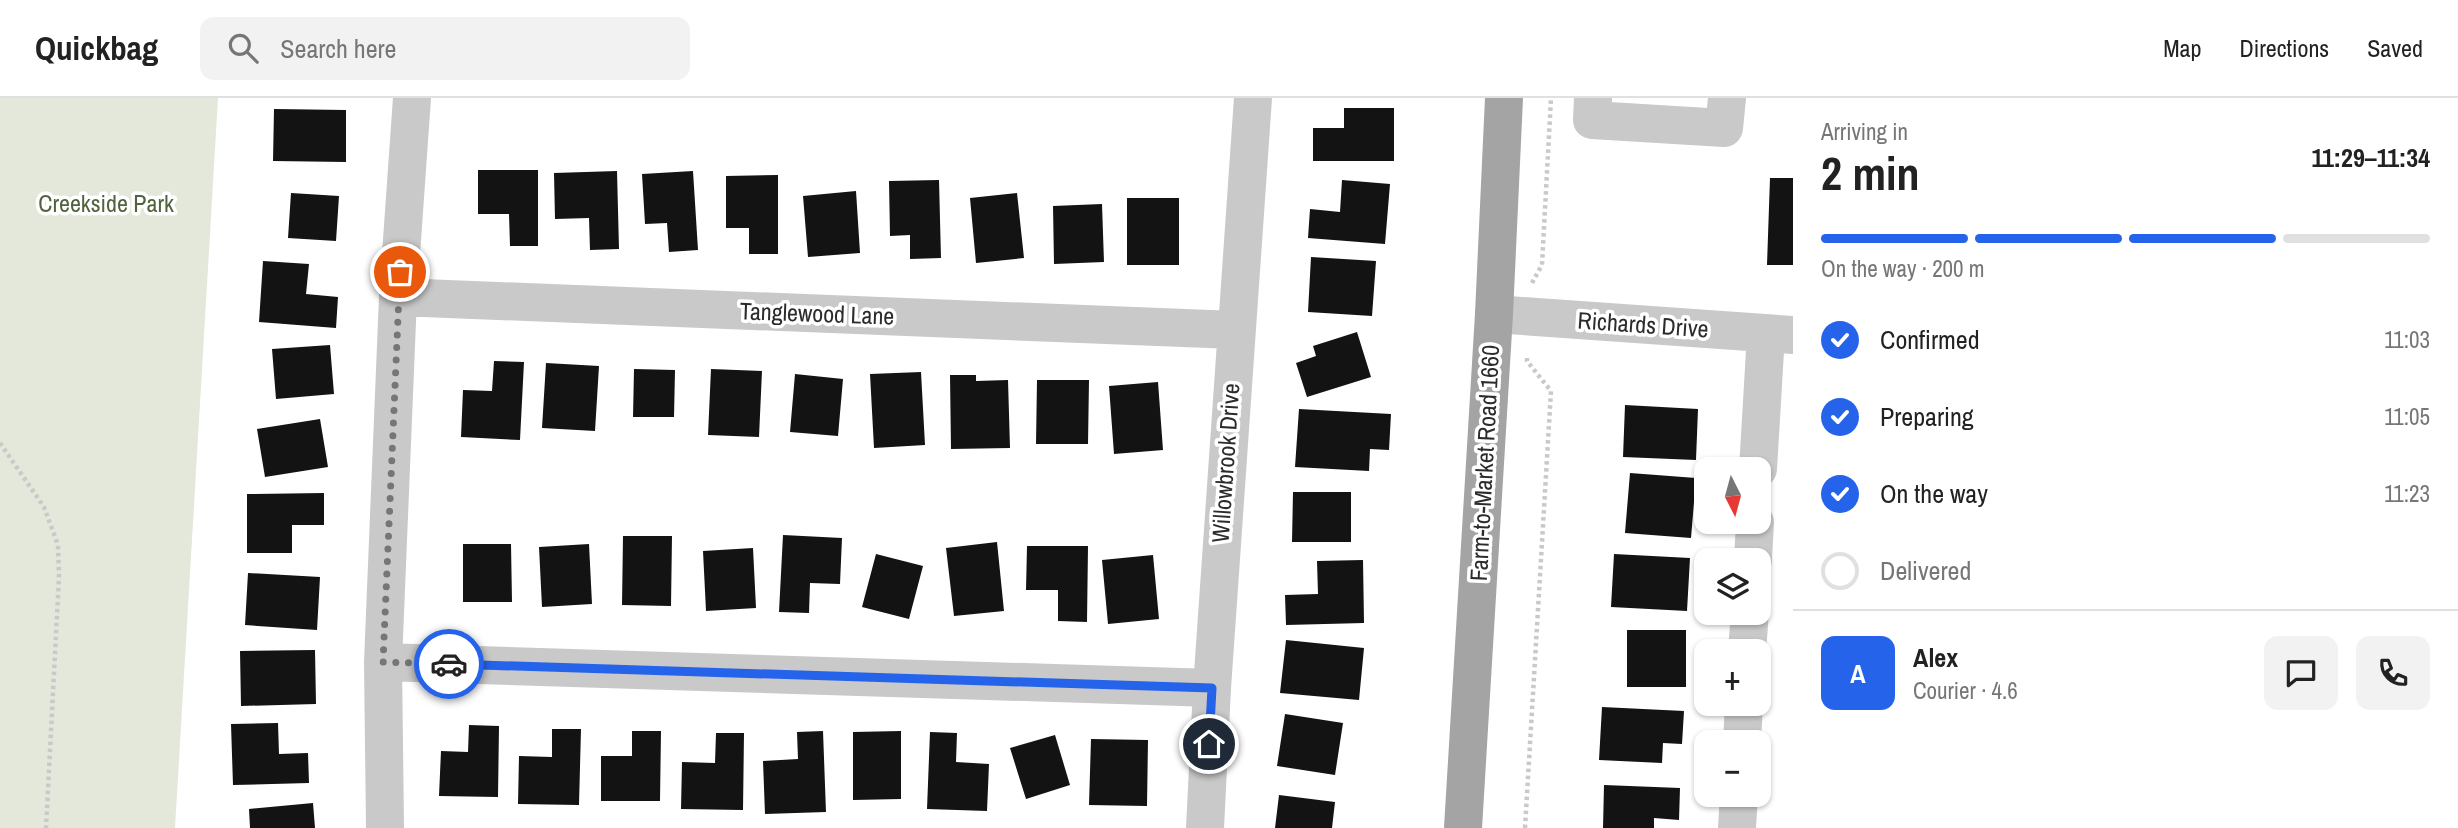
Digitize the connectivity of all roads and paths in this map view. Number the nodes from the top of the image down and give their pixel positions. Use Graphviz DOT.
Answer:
graph roads {
  1 [pos="412,98"];
  2 [pos="1253,98"];
  3 [pos="1504,98"];
  4 [pos="1551,98"];
  5 [pos="1593,98"];
  6 [pos="1727,98"];
  7 [pos="1532,282"];
  8 [pos="398,297"];
  9 [pos="1494,314"];
  10 [pos="1235,330"];
  11 [pos="1780,335"];
  12 [pos="1527,361"];
  13 [pos="0,443"];
  14 [pos="1760,457"];
  15 [pos="383,662"];
  16 [pos="1212,688"];
  17 [pos="1738,807"];
  18 [pos="46,828"];
  19 [pos="385,828"];
  20 [pos="1206,828"];
  21 [pos="1463,828"];
  22 [pos="1525,828"];
  23 [pos="1737,828"];
  1 -- 8 [label="street"];
  2 -- 10 [label="street, Willowbrook Drive"];
  3 -- 9 [label="main road, Farm-to-Market Road 1660"];
  4 -- 7 [label="path"];
  5 -- 6 [label="street"];
  8 -- 10 [label="street, Tanglewood Lane"];
  8 -- 15 [label="street"];
  9 -- 11 [label="street, Richards Drive"];
  9 -- 21 [label="main road, Farm-to-Market Road 1660"];
  10 -- 16 [label="street, Willowbrook Drive"];
  11 -- 14 [label="street"];
  12 -- 22 [label="path"];
  13 -- 18 [label="path"];
  15 -- 16 [label="street"];
  15 -- 19 [label="street"];
  16 -- 20 [label="street, Willowbrook Drive"];
  17 -- 23 [label="street"];
}
